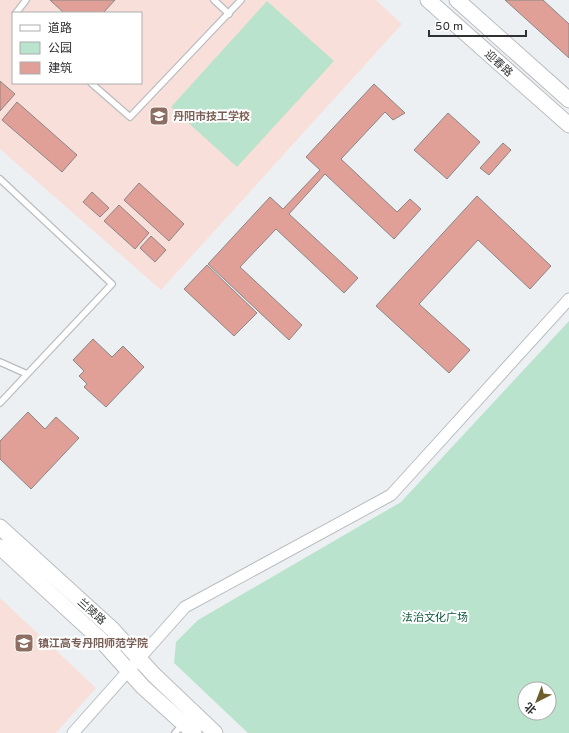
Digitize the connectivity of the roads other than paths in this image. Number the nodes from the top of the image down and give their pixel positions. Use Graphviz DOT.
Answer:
graph roads {
  1 [pos="26,0"];
  2 [pos="214,0"];
  3 [pos="241,0"];
  4 [pos="428,0"];
  5 [pos="457,0"];
  6 [pos="17,12"];
  7 [pos="229,14"];
  8 [pos="92,84"];
  9 [pos="569,100"];
  10 [pos="569,125"];
  11 [pos="0,179"];
  12 [pos="569,299"];
  13 [pos="0,362"];
  14 [pos="27,374"];
  15 [pos="0,403"];
  16 [pos="0,527"];
  17 [pos="0,547"];
  18 [pos="139,659"];
  19 [pos="129,670"];
  20 [pos="184,730"];
  21 [pos="73,733"];
  22 [pos="215,733"];
  1 -- 6 [label="lane"];
  2 -- 7 [label="lane"];
  3 -- 7 [label="lane"];
  4 -- 10 [label="street, 迎春路"];
  5 -- 9 [label="street, 迎春路"];
  7 -- 8 [label="lane"];
  11 -- 14 [label="lane"];
  12 -- 18 [label="street"];
  13 -- 14 [label="lane"];
  14 -- 15 [label="lane"];
  16 -- 18 [label="street, 兰陵路"];
  17 -- 19 [label="street, 兰陵路"];
  18 -- 19 [label="street"];
  18 -- 22 [label="street, 兰陵路"];
  19 -- 20 [label="street, 兰陵路"];
  19 -- 21 [label="street"];
}
